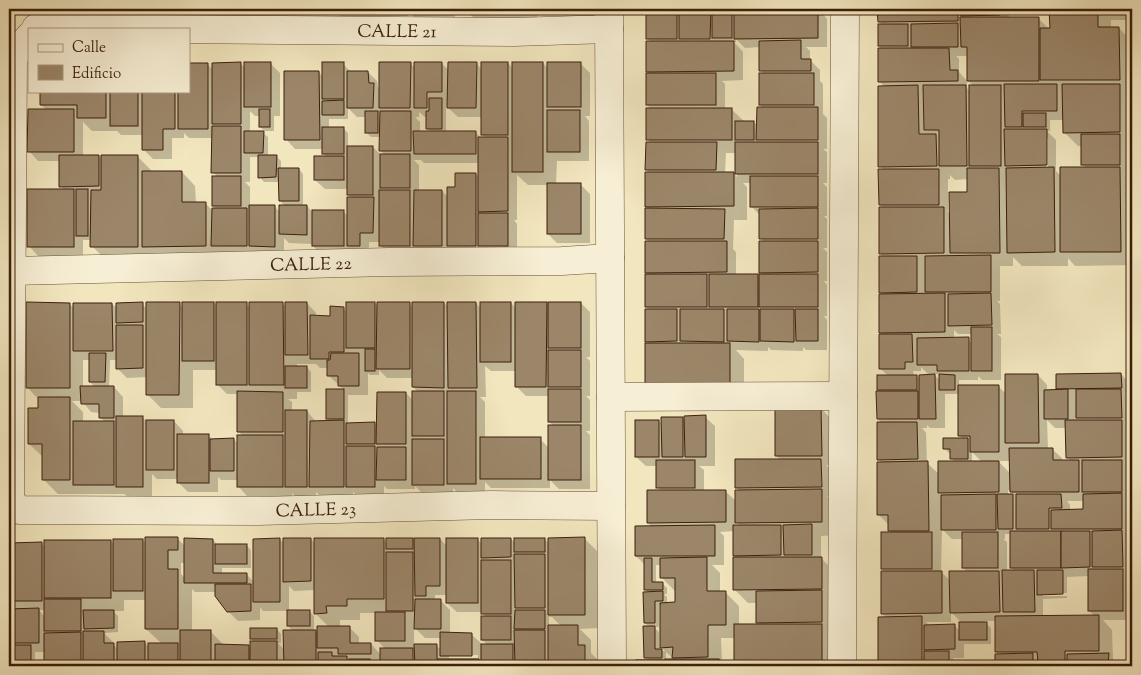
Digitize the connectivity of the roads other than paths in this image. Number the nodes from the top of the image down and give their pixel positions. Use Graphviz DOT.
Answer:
graph roads {
  1 [pos="35,9"];
  2 [pos="845,9"];
  3 [pos="609,19"];
  4 [pos="35,28"];
  5 [pos="190,29"];
  6 [pos="28,38"];
  7 [pos="610,258"];
  8 [pos="11,271"];
  9 [pos="843,396"];
  10 [pos="611,397"];
  11 [pos="612,506"];
  12 [pos="612,666"];
  13 [pos="842,666"];
  1 -- 4 [label="street"];
  2 -- 9 [label="street"];
  3 -- 5 [label="street, CALLE 21"];
  3 -- 7 [label="street"];
  6 -- 8 [label="street"];
  7 -- 8 [label="street, CALLE 22"];
  7 -- 10 [label="street"];
  8 -- 11 [label="street, CALLE 23"];
  9 -- 10 [label="street"];
  9 -- 13 [label="street"];
  10 -- 11 [label="street"];
  11 -- 12 [label="street"];
}
